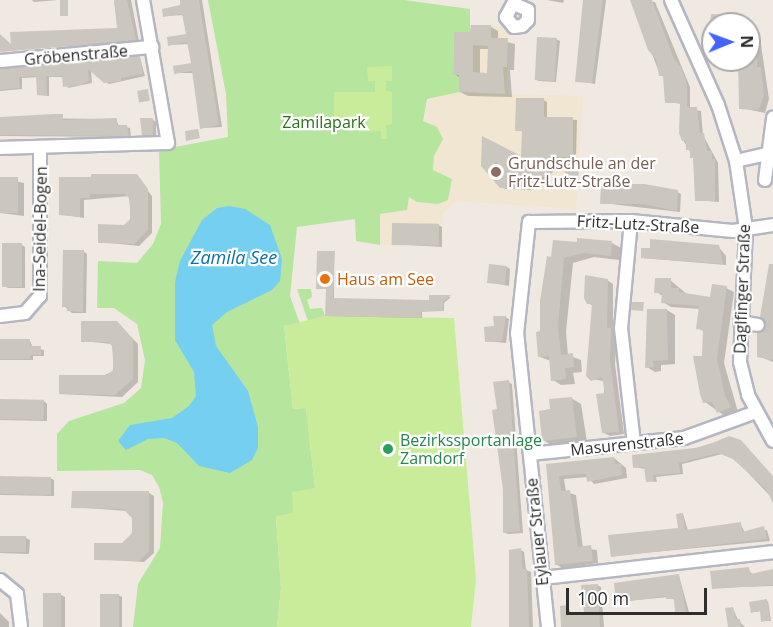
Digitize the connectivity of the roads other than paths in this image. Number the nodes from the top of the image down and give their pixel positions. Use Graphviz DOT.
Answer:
graph roads {
  1 [pos="143,0"];
  2 [pos="671,0"];
  3 [pos="152,46"];
  4 [pos="0,61"];
  5 [pos="773,118"];
  6 [pos="0,148"];
  7 [pos="39,150"];
  8 [pos="767,154"];
  9 [pos="736,160"];
  10 [pos="765,180"];
  11 [pos="631,221"];
  12 [pos="529,222"];
  13 [pos="773,225"];
  14 [pos="746,229"];
  15 [pos="0,316"];
  16 [pos="740,322"];
  17 [pos="758,325"];
  18 [pos="756,412"];
  19 [pos="773,441"];
  20 [pos="634,443"];
  21 [pos="530,454"];
  22 [pos="773,552"];
  23 [pos="542,578"];
  24 [pos="0,580"];
  25 [pos="21,627"];
  26 [pos="548,627"];
  1 -- 3 [label="street"];
  2 -- 9 [label="street, Daglfinger Straße"];
  3 -- 4 [label="street, Gröbenstraße"];
  3 -- 7 [label="street"];
  5 -- 8 [label="street"];
  6 -- 7 [label="street"];
  7 -- 15 [label="street, Ina-Seidel-Bogen"];
  8 -- 9 [label="street"];
  8 -- 10 [label="street"];
  9 -- 14 [label="street, Daglfinger Straße"];
  11 -- 12 [label="street, Fritz-Lutz-Straße"];
  11 -- 14 [label="street, Fritz-Lutz-Straße"];
  11 -- 20 [label="street"];
  12 -- 21 [label="street, Eylauer Straße"];
  13 -- 14 [label="street, Fritz-Lutz-Straße"];
  14 -- 16 [label="street, Daglfinger Straße"];
  16 -- 17 [label="street"];
  16 -- 18 [label="street, Daglfinger Straße"];
  18 -- 19 [label="street, Daglfinger Straße"];
  18 -- 20 [label="street, Masurenstraße"];
  20 -- 21 [label="street, Masurenstraße"];
  21 -- 23 [label="street, Eylauer Straße"];
  22 -- 23 [label="street"];
  23 -- 26 [label="street, Eylauer Straße"];
  24 -- 25 [label="street"];
}
